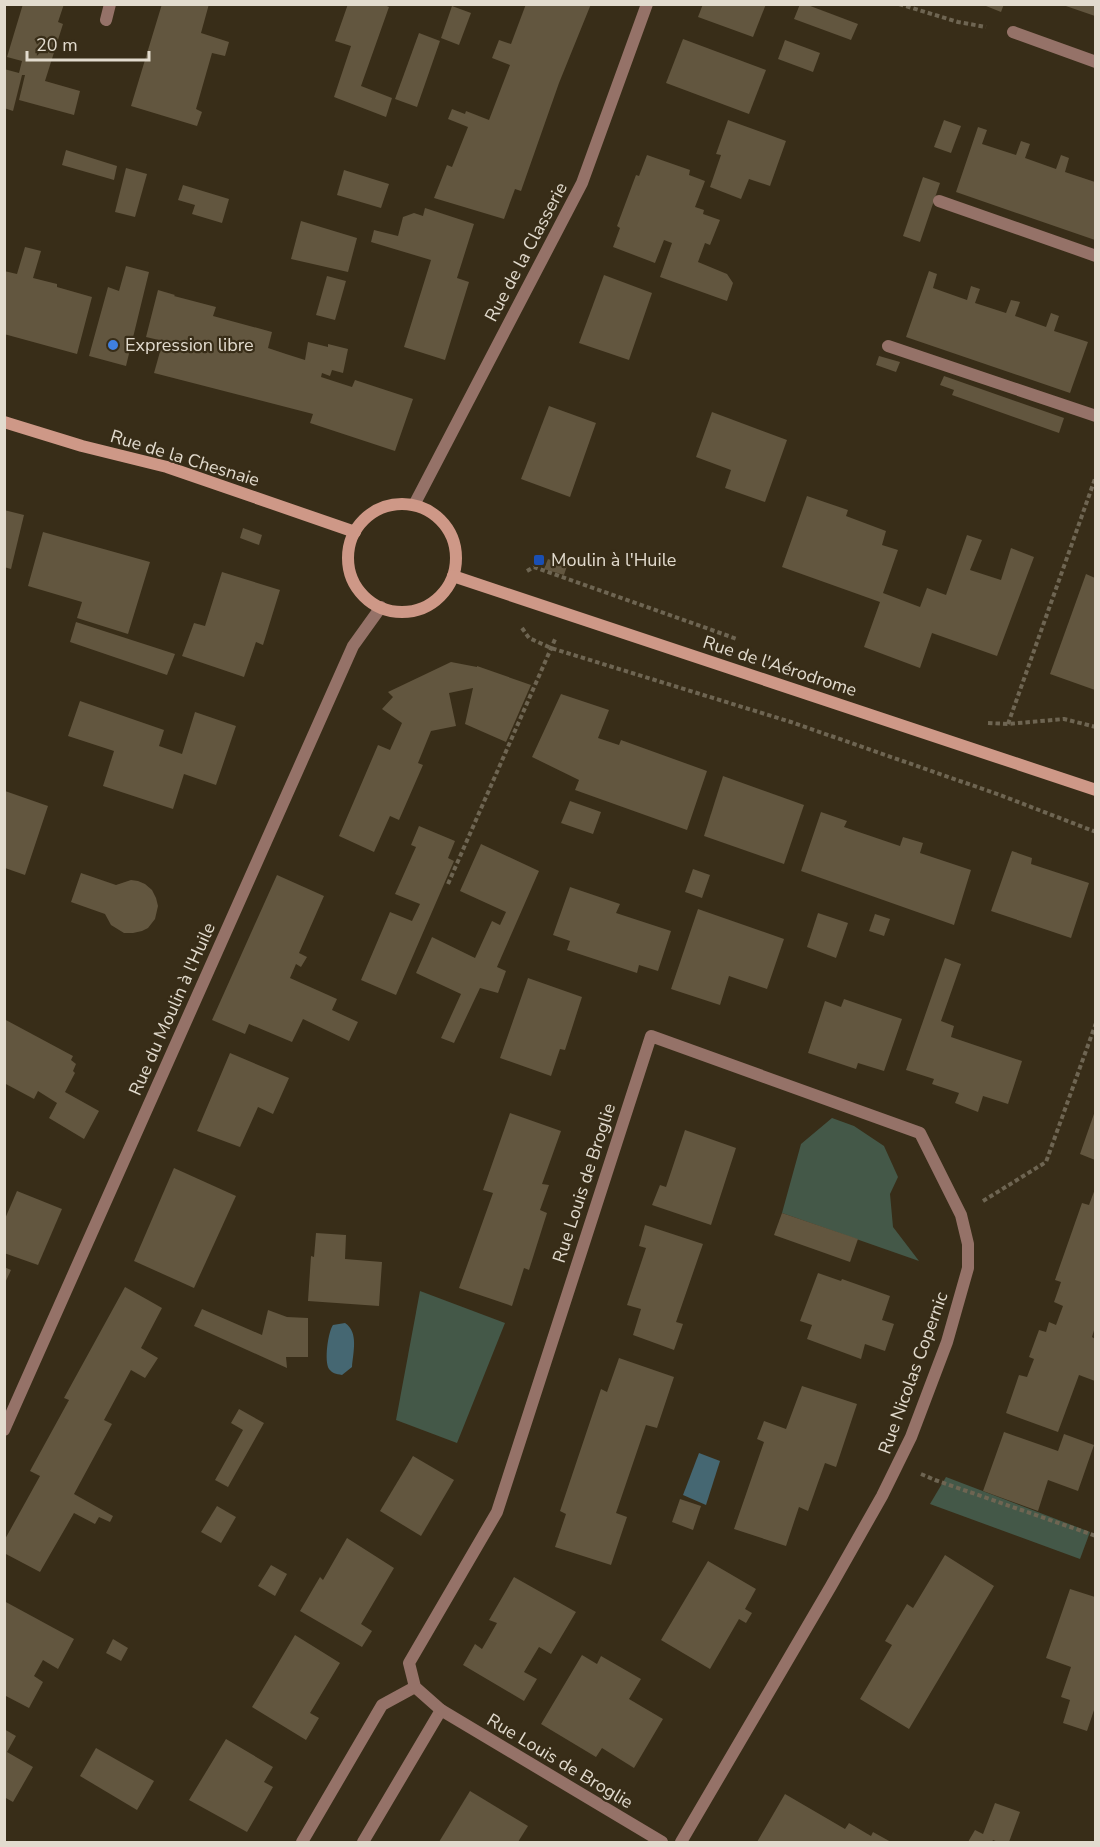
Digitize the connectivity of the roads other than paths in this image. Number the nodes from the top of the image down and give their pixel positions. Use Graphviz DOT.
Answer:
graph roads {
  1 [pos="110,4"];
  2 [pos="647,4"];
  3 [pos="106,20"];
  4 [pos="1014,32"];
  5 [pos="1095,62"];
  6 [pos="939,201"];
  7 [pos="1095,256"];
  8 [pos="888,346"];
  9 [pos="1095,416"];
  10 [pos="4,422"];
  11 [pos="414,505"];
  12 [pos="355,532"];
  13 [pos="453,576"];
  14 [pos="381,607"];
  15 [pos="1095,790"];
  16 [pos="961,1215"];
  17 [pos="4,1430"];
  18 [pos="415,1687"];
  19 [pos="441,1710"];
  20 [pos="302,1842"];
  21 [pos="363,1842"];
  22 [pos="662,1842"];
  23 [pos="681,1842"];
  1 -- 3 [label="street"];
  2 -- 11 [label="street, Rue de la Classerie"];
  4 -- 5 [label="street"];
  6 -- 7 [label="street"];
  8 -- 9 [label="street"];
  10 -- 12 [label="street, Rue de la Chesnaie"];
  11 -- 12 [label="street"];
  11 -- 13 [label="street"];
  12 -- 14 [label="street"];
  13 -- 14 [label="street"];
  13 -- 15 [label="street, Rue de l'Aérodrome"];
  14 -- 17 [label="street, Rue du Moulin à l'Huile"];
  16 -- 18 [label="street, Rue Louis de Broglie"];
  16 -- 23 [label="street, Rue Nicolas Copernic"];
  18 -- 19 [label="street, Rue Louis de Broglie"];
  18 -- 20 [label="street"];
  19 -- 21 [label="street"];
  19 -- 22 [label="street, Rue Louis de Broglie"];
}
